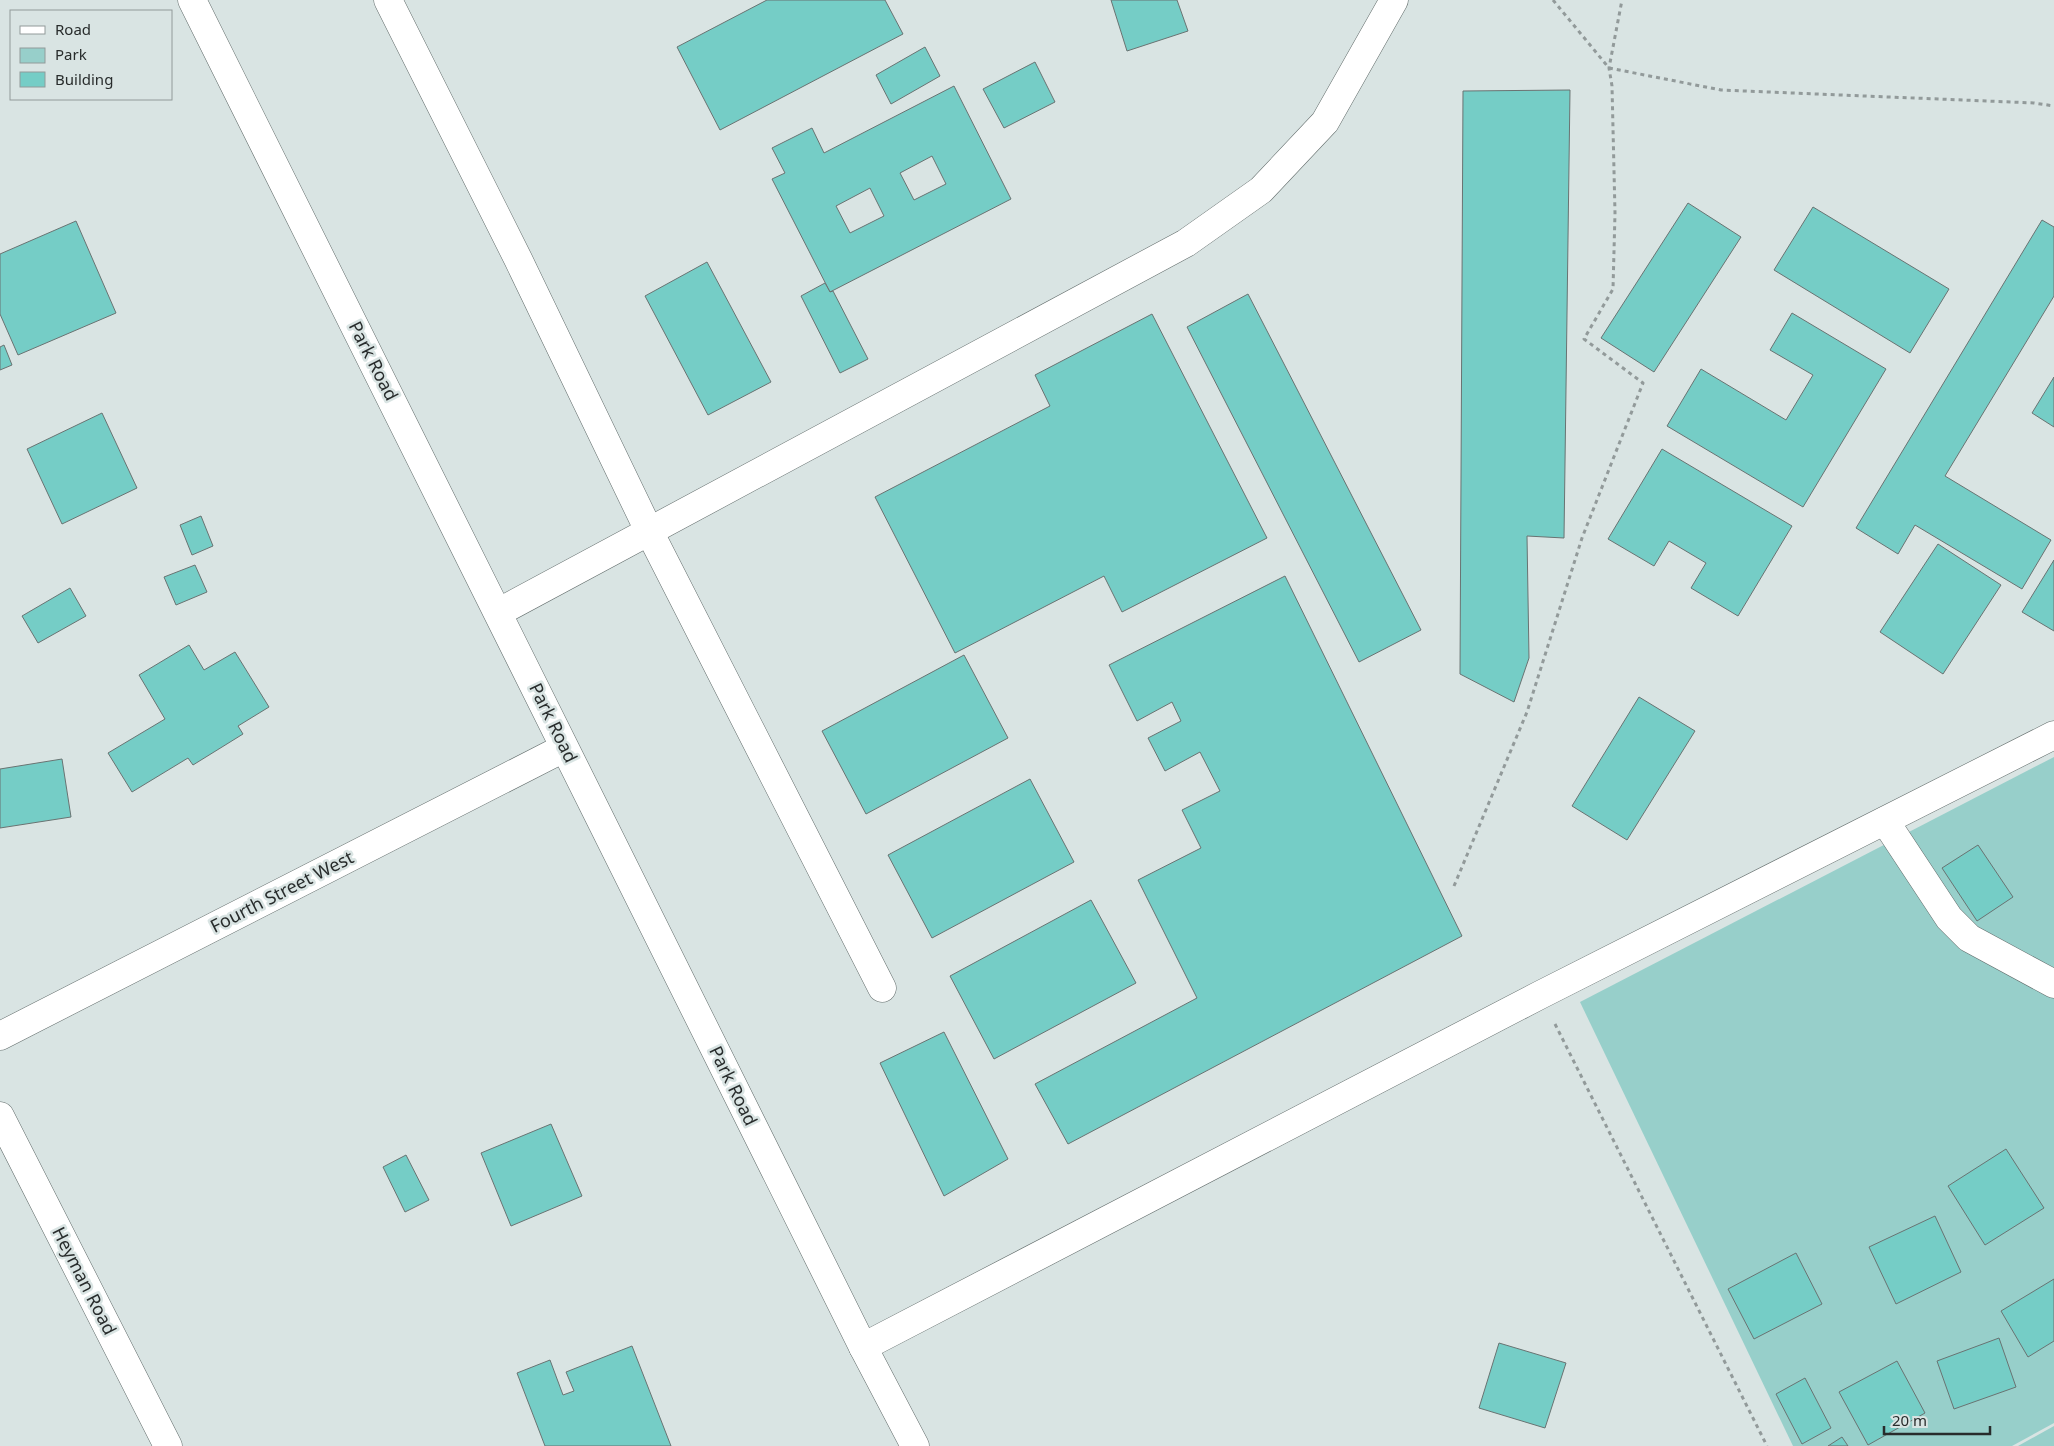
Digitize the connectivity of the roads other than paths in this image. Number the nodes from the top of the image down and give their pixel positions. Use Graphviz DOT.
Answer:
graph roads {
  1 [pos="192,0"];
  2 [pos="388,0"];
  3 [pos="1394,0"];
  4 [pos="649,531"];
  5 [pos="499,612"];
  6 [pos="2054,736"];
  7 [pos="564,748"];
  8 [pos="1886,820"];
  9 [pos="2054,984"];
  10 [pos="882,988"];
  11 [pos="0,1036"];
  12 [pos="0,1116"];
  13 [pos="863,1348"];
  14 [pos="168,1446"];
  15 [pos="915,1446"];
  1 -- 5 [label="street, Park Road"];
  2 -- 4 [label="street"];
  3 -- 4 [label="street"];
  4 -- 5 [label="street"];
  4 -- 10 [label="street"];
  5 -- 7 [label="street, Park Road"];
  6 -- 8 [label="street"];
  7 -- 11 [label="street, Fourth Street West"];
  7 -- 13 [label="street, Park Road"];
  8 -- 9 [label="street"];
  8 -- 13 [label="street"];
  12 -- 14 [label="street, Heyman Road"];
  13 -- 15 [label="street, Park Road"];
}
